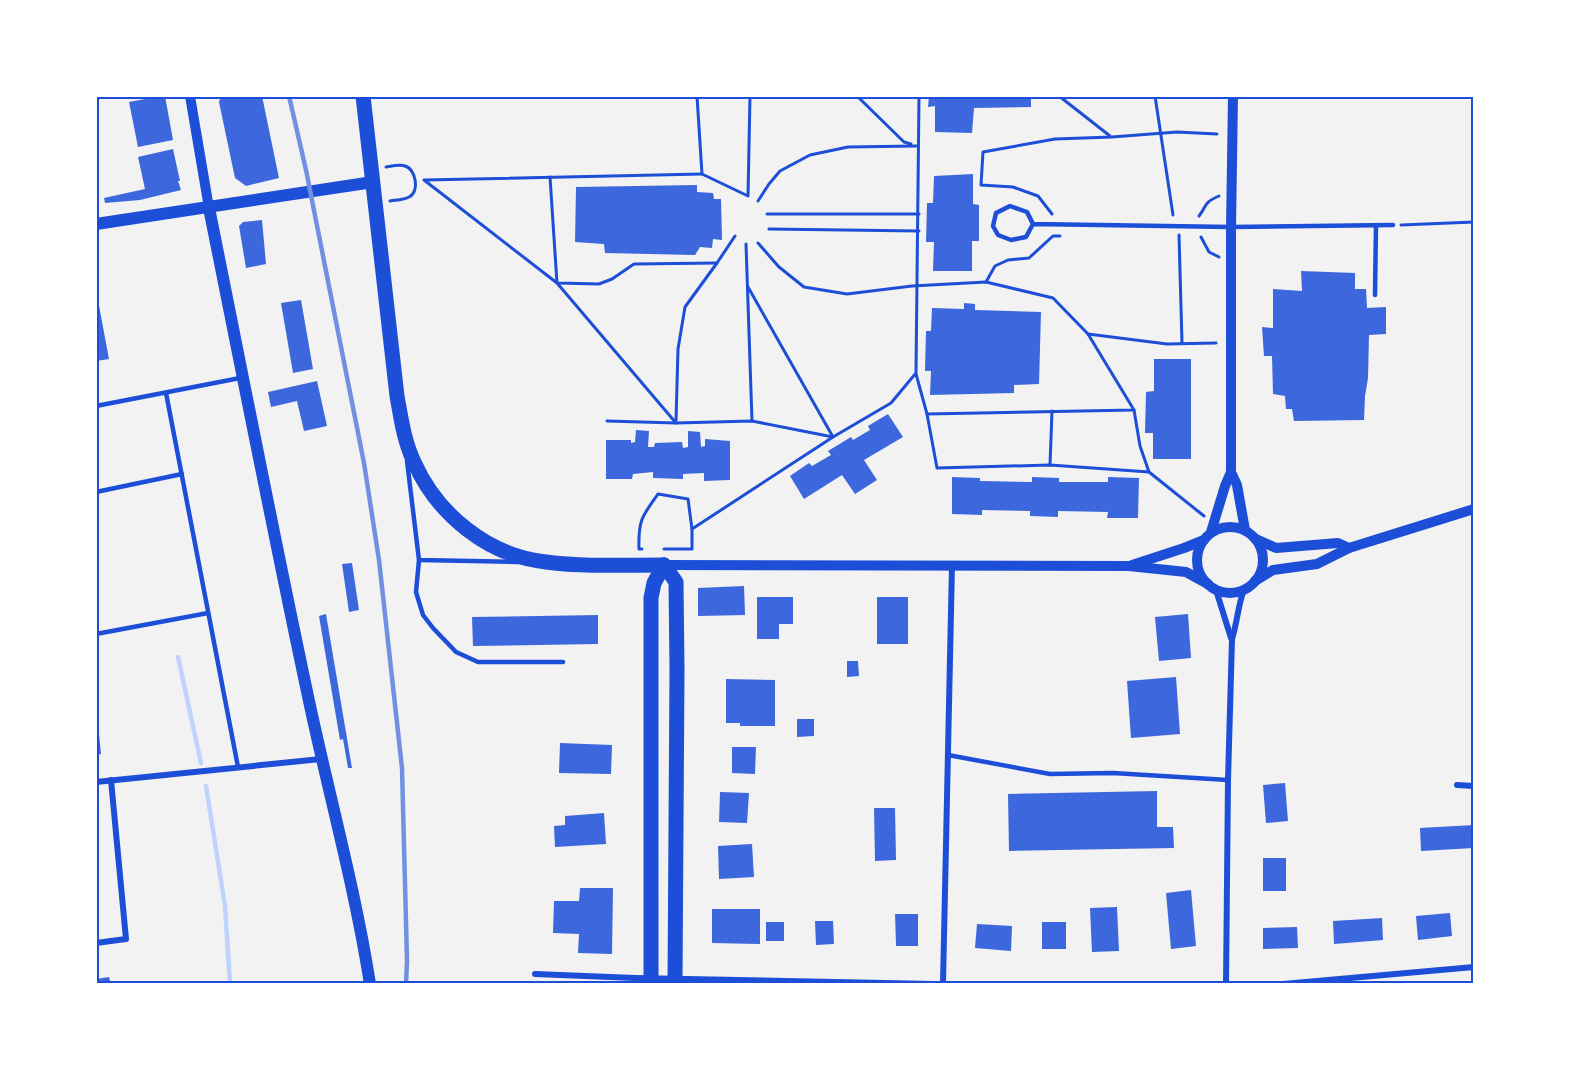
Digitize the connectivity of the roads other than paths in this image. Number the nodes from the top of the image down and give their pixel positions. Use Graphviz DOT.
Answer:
graph roads {
  1 [pos="190,96"];
  2 [pos="363,96"];
  3 [pos="1233,96"];
  4 [pos="373,182"];
  5 [pos="209,208"];
  6 [pos="96,224"];
  7 [pos="1033,224"];
  8 [pos="1376,225"];
  9 [pos="1393,225"];
  10 [pos="1231,227"];
  11 [pos="1375,295"];
  12 [pos="243,377"];
  13 [pos="166,393"];
  14 [pos="96,406"];
  15 [pos="403,429"];
  16 [pos="1231,472"];
  17 [pos="182,474"];
  18 [pos="96,492"];
  19 [pos="1474,509"];
  20 [pos="1245,530"];
  21 [pos="1207,536"];
  22 [pos="1256,539"];
  23 [pos="1349,548"];
  24 [pos="419,560"];
  25 [pos="544,562"];
  26 [pos="664,565"];
  27 [pos="952,565"];
  28 [pos="1129,566"];
  29 [pos="1255,581"];
  30 [pos="1212,587"];
  31 [pos="1244,589"];
  32 [pos="208,613"];
  33 [pos="96,634"];
  34 [pos="1232,639"];
  35 [pos="563,662"];
  36 [pos="948,755"];
  37 [pos="321,759"];
  38 [pos="238,767"];
  39 [pos="111,780"];
  40 [pos="1228,780"];
  41 [pos="96,782"];
  42 [pos="1457,785"];
  43 [pos="1474,786"];
  44 [pos="96,943"];
  45 [pos="1474,968"];
  46 [pos="535,974"];
  47 [pos="651,981"];
  48 [pos="675,981"];
  49 [pos="370,984"];
  50 [pos="934,984"];
  51 [pos="943,984"];
  52 [pos="1226,984"];
  53 [pos="1283,984"];
  1 -- 5 [label="street"];
  2 -- 4 [label="main road"];
  3 -- 10 [label="street"];
  4 -- 5 [label="main road"];
  4 -- 15 [label="main road"];
  5 -- 6 [label="main road"];
  5 -- 12 [label="main road"];
  7 -- 7 [label="lane"];
  7 -- 10 [label="lane"];
  8 -- 9 [label="lane"];
  8 -- 10 [label="lane"];
  8 -- 11 [label="lane"];
  10 -- 16 [label="street"];
  12 -- 13 [label="lane"];
  12 -- 37 [label="main road"];
  13 -- 14 [label="lane"];
  13 -- 17 [label="lane"];
  15 -- 24 [label="lane"];
  15 -- 25 [label="main road"];
  16 -- 20 [label="street"];
  16 -- 21 [label="street"];
  17 -- 18 [label="lane"];
  17 -- 32 [label="lane"];
  19 -- 23 [label="street"];
  20 -- 21 [label="street"];
  20 -- 22 [label="street"];
  21 -- 28 [label="street"];
  21 -- 30 [label="street"];
  22 -- 23 [label="street"];
  22 -- 29 [label="street"];
  23 -- 29 [label="street"];
  24 -- 25 [label="lane"];
  24 -- 35 [label="lane"];
  25 -- 26 [label="main road"];
  26 -- 27 [label="street"];
  26 -- 47 [label="main road"];
  26 -- 48 [label="main road"];
  27 -- 28 [label="street"];
  27 -- 36 [label="street"];
  28 -- 30 [label="street"];
  29 -- 31 [label="street"];
  30 -- 31 [label="street"];
  30 -- 34 [label="street"];
  31 -- 34 [label="street"];
  32 -- 33 [label="lane"];
  32 -- 38 [label="lane"];
  34 -- 40 [label="street"];
  36 -- 40 [label="lane"];
  36 -- 51 [label="street"];
  37 -- 38 [label="street"];
  37 -- 49 [label="main road"];
  38 -- 39 [label="street"];
  39 -- 41 [label="street"];
  39 -- 44 [label="street"];
  40 -- 52 [label="street"];
  42 -- 43 [label="street"];
  45 -- 53 [label="street"];
  46 -- 47 [label="street"];
  47 -- 48 [label="street"];
  48 -- 50 [label="street"];
}
